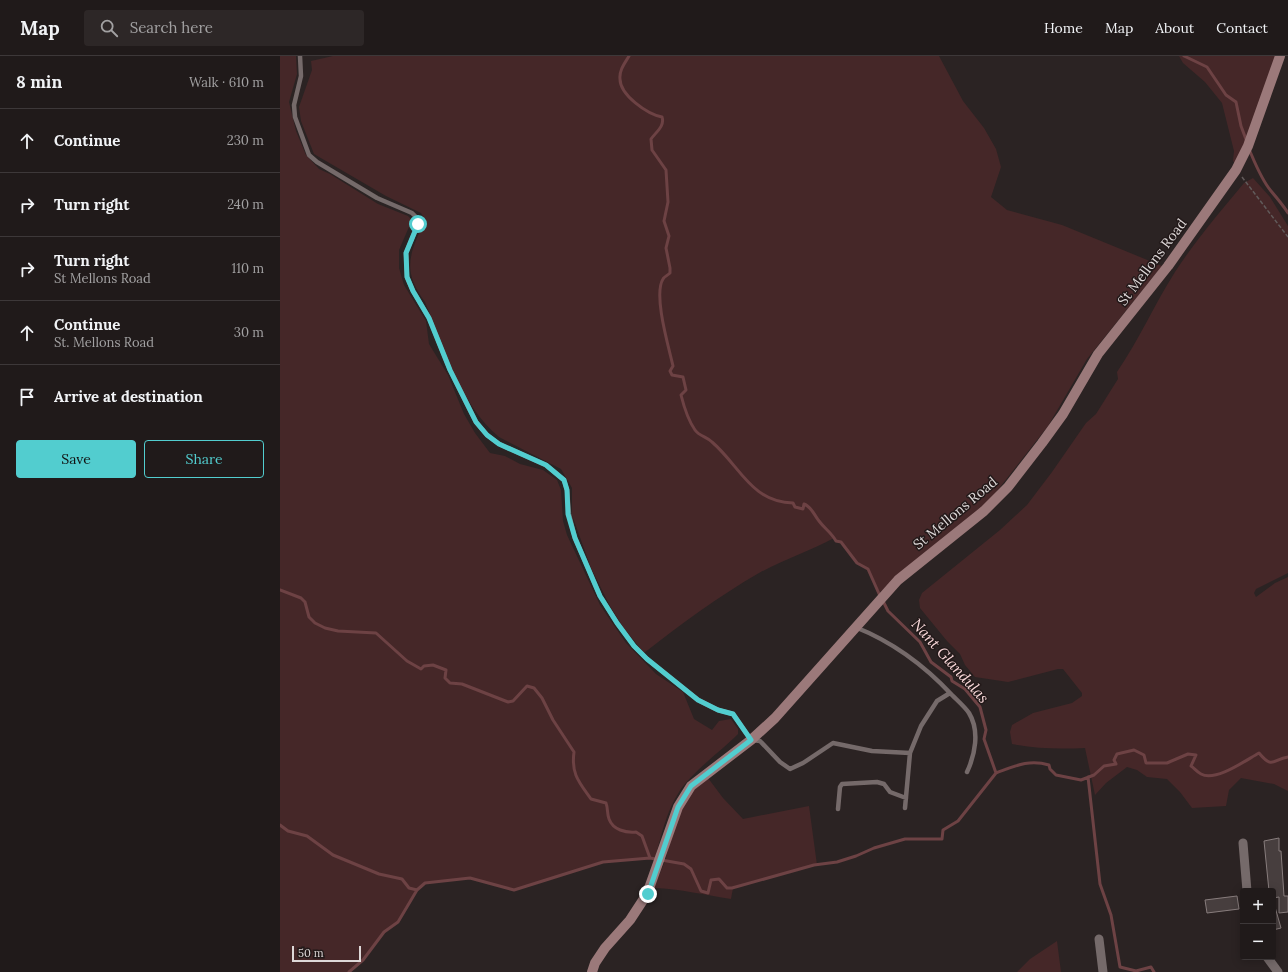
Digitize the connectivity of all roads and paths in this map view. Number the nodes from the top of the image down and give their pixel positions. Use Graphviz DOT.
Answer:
graph roads {
  1 [pos="300,56"];
  2 [pos="1280,56"];
  3 [pos="1236,170"];
  4 [pos="1288,237"];
  5 [pos="855,627"];
  6 [pos="950,693"];
  7 [pos="751,740"];
  8 [pos="910,753"];
  9 [pos="967,772"];
  10 [pos="906,798"];
  11 [pos="905,808"];
  12 [pos="838,809"];
  13 [pos="1243,843"];
  14 [pos="1247,888"];
  15 [pos="1100,939"];
  16 [pos="1269,960"];
  17 [pos="592,972"];
  18 [pos="1103,972"];
  19 [pos="1278,972"];
  1 -- 7 [label="lane"];
  2 -- 3 [label="main road, St Mellons Road"];
  3 -- 4 [label="path"];
  3 -- 5 [label="main road, St Mellons Road"];
  5 -- 6 [label="lane"];
  5 -- 7 [label="main road, St Mellons Road"];
  6 -- 8 [label="lane"];
  6 -- 9 [label="lane"];
  7 -- 8 [label="lane"];
  7 -- 17 [label="main road, St Mellons Road"];
  8 -- 10 [label="lane"];
  10 -- 11 [label="lane"];
  10 -- 12 [label="lane"];
  13 -- 14 [label="street"];
  15 -- 18 [label="street"];
  16 -- 19 [label="street"];
}
